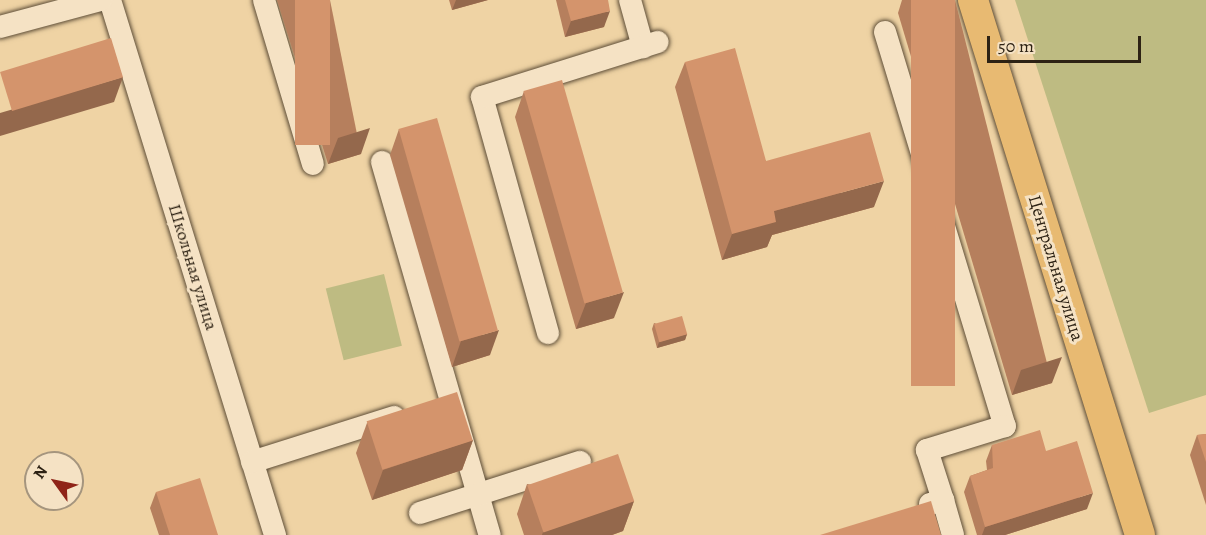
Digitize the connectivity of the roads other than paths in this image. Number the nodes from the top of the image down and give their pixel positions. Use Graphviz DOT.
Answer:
graph roads {
  1 [pos="101,0"];
  2 [pos="110,0"];
  3 [pos="264,0"];
  4 [pos="630,0"];
  5 [pos="973,0"];
  6 [pos="0,27"];
  7 [pos="885,32"];
  8 [pos="382,162"];
  9 [pos="313,164"];
  10 [pos="548,333"];
  11 [pos="449,398"];
  12 [pos="252,462"];
  13 [pos="580,462"];
  14 [pos="478,495"];
  15 [pos="943,500"];
  16 [pos="903,512"];
  17 [pos="420,513"];
  18 [pos="275,535"];
  19 [pos="490,535"];
  20 [pos="953,535"];
  21 [pos="1140,535"];
  1 -- 6 [label="street"];
  2 -- 12 [label="street, Школьная улица"];
  3 -- 9 [label="street"];
  4 -- 10 [label="street"];
  5 -- 21 [label="main road, Центральная улица"];
  7 -- 15 [label="street"];
  8 -- 11 [label="street"];
  11 -- 12 [label="street"];
  11 -- 14 [label="street"];
  12 -- 18 [label="street, Школьная улица"];
  13 -- 14 [label="street"];
  14 -- 17 [label="street"];
  14 -- 19 [label="street"];
  15 -- 16 [label="street"];
  15 -- 20 [label="street"];
}
